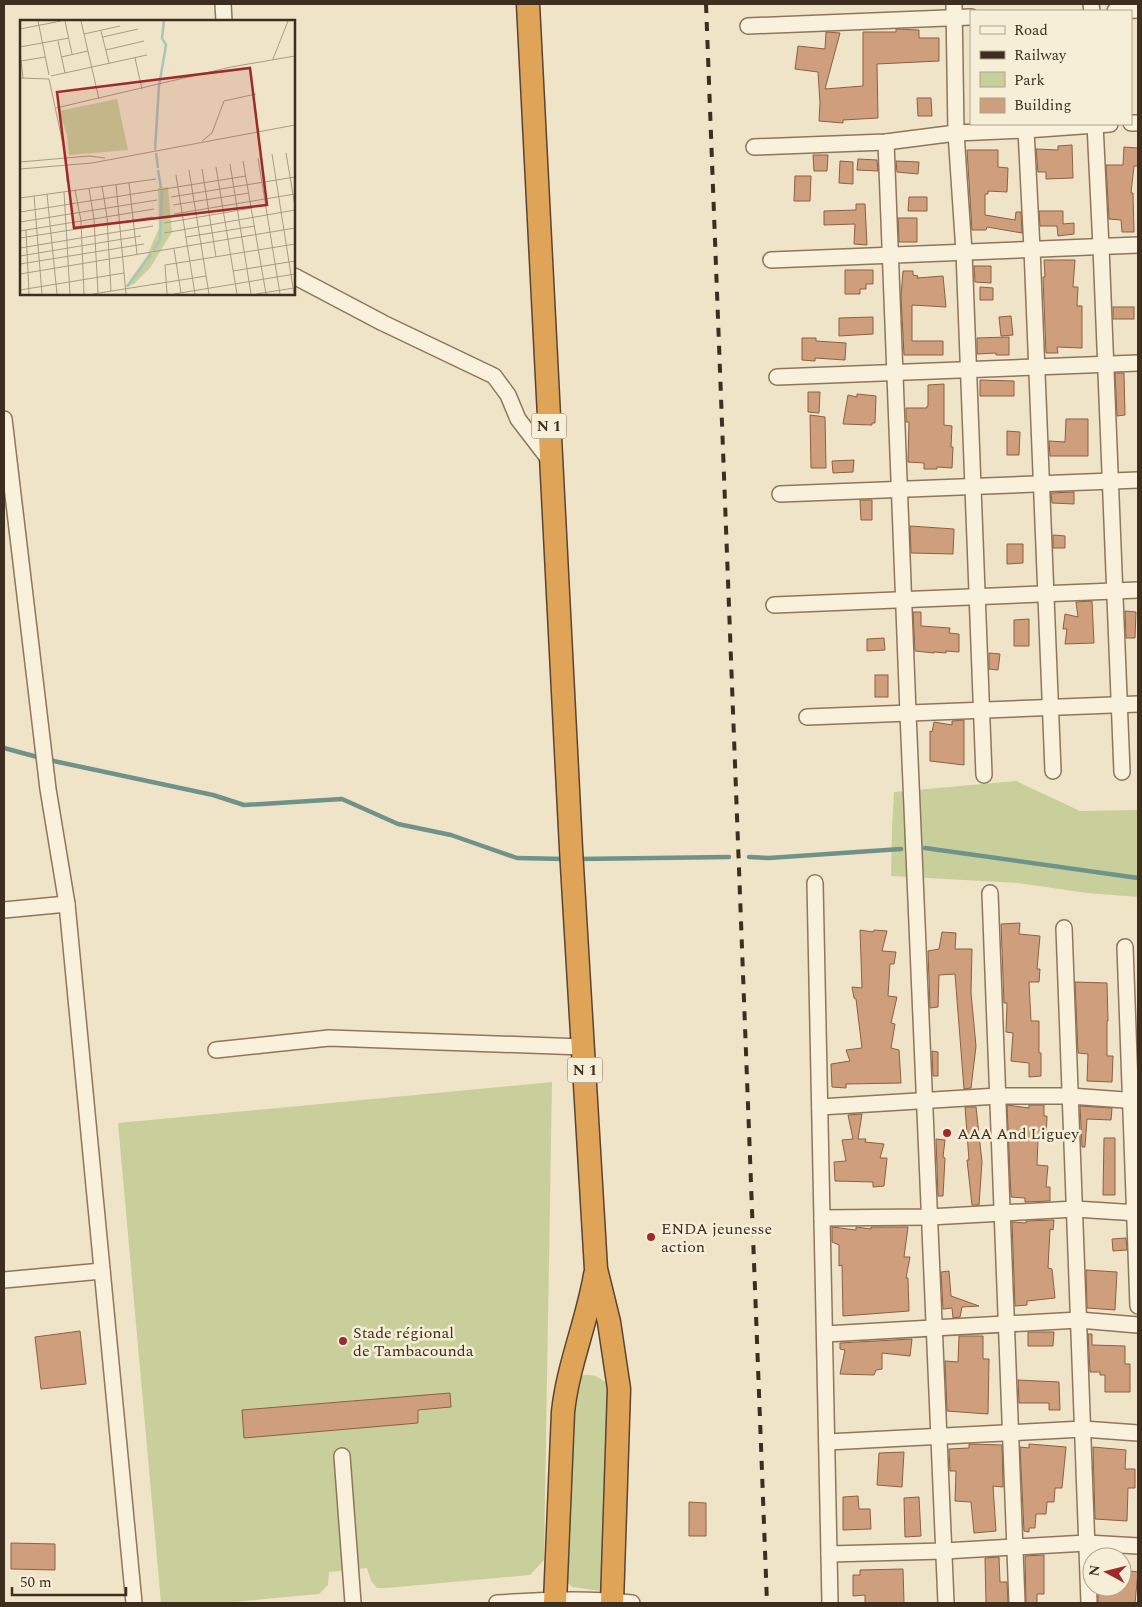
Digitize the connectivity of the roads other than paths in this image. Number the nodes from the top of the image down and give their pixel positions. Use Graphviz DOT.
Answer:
graph roads {
  1 [pos="223,4"];
  2 [pos="528,4"];
  3 [pos="954,11"];
  4 [pos="970,17"];
  5 [pos="224,20"];
  6 [pos="748,26"];
  7 [pos="1084,125"];
  8 [pos="1095,125"];
  9 [pos="1026,130"];
  10 [pos="956,133"];
  11 [pos="886,142"];
  12 [pos="754,148"];
  13 [pos="1138,245"];
  14 [pos="1101,247"];
  15 [pos="1032,249"];
  16 [pos="964,252"];
  17 [pos="890,255"];
  18 [pos="771,260"];
  19 [pos="295,277"];
  20 [pos="1138,363"];
  21 [pos="1106,364"];
  22 [pos="1037,367"];
  23 [pos="968,370"];
  24 [pos="895,373"];
  25 [pos="777,377"];
  26 [pos="4,419"];
  27 [pos="551,462"];
  28 [pos="1138,480"];
  29 [pos="1110,481"];
  30 [pos="1041,484"];
  31 [pos="972,486"];
  32 [pos="899,490"];
  33 [pos="780,494"];
  34 [pos="1138,590"];
  35 [pos="1115,592"];
  36 [pos="1046,594"];
  37 [pos="977,597"];
  38 [pos="903,600"];
  39 [pos="774,605"];
  40 [pos="1138,704"];
  41 [pos="1119,705"];
  42 [pos="1050,708"];
  43 [pos="981,711"];
  44 [pos="908,714"];
  45 [pos="807,718"];
  46 [pos="1053,771"];
  47 [pos="1122,772"];
  48 [pos="984,775"];
  49 [pos="816,883"];
  50 [pos="990,893"];
  51 [pos="67,904"];
  52 [pos="4,910"];
  53 [pos="1064,928"];
  54 [pos="1125,947"];
  55 [pos="583,1047"];
  56 [pos="216,1050"];
  57 [pos="998,1096"];
  58 [pos="1070,1096"];
  59 [pos="1134,1100"];
  60 [pos="924,1101"];
  61 [pos="820,1107"];
  62 [pos="1074,1209"];
  63 [pos="1002,1213"];
  64 [pos="1136,1213"];
  65 [pos="929,1217"];
  66 [pos="822,1218"];
  67 [pos="102,1270"];
  68 [pos="596,1270"];
  69 [pos="4,1280"];
  70 [pos="1138,1306"];
  71 [pos="1079,1320"];
  72 [pos="1006,1324"];
  73 [pos="1138,1325"];
  74 [pos="934,1328"];
  75 [pos="824,1334"];
  76 [pos="1083,1429"];
  77 [pos="1010,1433"];
  78 [pos="1138,1433"];
  79 [pos="939,1437"];
  80 [pos="827,1442"];
  81 [pos="342,1456"];
  82 [pos="1087,1543"];
  83 [pos="1138,1546"];
  84 [pos="1015,1547"];
  85 [pos="944,1551"];
  86 [pos="829,1554"];
  87 [pos="555,1601"];
  88 [pos="619,1602"];
  89 [pos="134,1603"];
  90 [pos="354,1603"];
  91 [pos="497,1603"];
  92 [pos="830,1603"];
  93 [pos="946,1603"];
  94 [pos="1017,1603"];
  95 [pos="1089,1603"];
  1 -- 5 [label="street"];
  2 -- 27 [label="highway, N 1"];
  3 -- 4 [label="street"];
  3 -- 6 [label="street"];
  3 -- 10 [label="street"];
  7 -- 9 [label="street"];
  8 -- 14 [label="street"];
  9 -- 10 [label="street"];
  9 -- 15 [label="street"];
  10 -- 11 [label="street"];
  10 -- 16 [label="street"];
  11 -- 12 [label="street"];
  11 -- 17 [label="street"];
  13 -- 14 [label="street"];
  14 -- 15 [label="street"];
  14 -- 21 [label="street"];
  15 -- 16 [label="street"];
  15 -- 22 [label="street"];
  16 -- 17 [label="street"];
  16 -- 23 [label="street"];
  17 -- 18 [label="street"];
  17 -- 24 [label="street"];
  19 -- 27 [label="street"];
  20 -- 21 [label="street"];
  21 -- 22 [label="street"];
  21 -- 29 [label="street"];
  22 -- 23 [label="street"];
  22 -- 30 [label="street"];
  23 -- 24 [label="street"];
  23 -- 31 [label="street"];
  24 -- 25 [label="street"];
  24 -- 32 [label="street"];
  26 -- 51 [label="street"];
  27 -- 55 [label="highway, N 1"];
  28 -- 29 [label="street"];
  29 -- 30 [label="street"];
  29 -- 35 [label="street"];
  30 -- 31 [label="street"];
  30 -- 36 [label="street"];
  31 -- 32 [label="street"];
  31 -- 37 [label="street"];
  32 -- 33 [label="street"];
  32 -- 38 [label="street"];
  34 -- 35 [label="street"];
  35 -- 36 [label="street"];
  35 -- 41 [label="street"];
  36 -- 37 [label="street"];
  36 -- 42 [label="street"];
  37 -- 38 [label="street"];
  37 -- 43 [label="street"];
  38 -- 39 [label="street"];
  38 -- 44 [label="street"];
  40 -- 41 [label="street"];
  41 -- 42 [label="street"];
  41 -- 47 [label="street"];
  42 -- 43 [label="street"];
  42 -- 46 [label="street"];
  43 -- 44 [label="street"];
  43 -- 48 [label="street"];
  44 -- 45 [label="street"];
  44 -- 60 [label="street"];
  49 -- 61 [label="street"];
  50 -- 57 [label="street"];
  51 -- 52 [label="street"];
  51 -- 67 [label="street"];
  53 -- 58 [label="street"];
  54 -- 59 [label="street"];
  55 -- 56 [label="street"];
  55 -- 68 [label="highway, N 1"];
  57 -- 58 [label="street"];
  57 -- 60 [label="street"];
  57 -- 63 [label="street"];
  58 -- 59 [label="street"];
  58 -- 62 [label="street"];
  59 -- 64 [label="street"];
  60 -- 61 [label="street"];
  60 -- 65 [label="street"];
  61 -- 66 [label="street"];
  62 -- 63 [label="street"];
  62 -- 64 [label="street"];
  62 -- 71 [label="street"];
  63 -- 65 [label="street"];
  63 -- 72 [label="street"];
  64 -- 70 [label="street"];
  65 -- 66 [label="street"];
  65 -- 74 [label="street"];
  66 -- 75 [label="street"];
  67 -- 69 [label="street"];
  67 -- 89 [label="street"];
  68 -- 87 [label="highway, N 1"];
  68 -- 88 [label="highway, N 1"];
  71 -- 72 [label="street"];
  71 -- 73 [label="street"];
  71 -- 76 [label="street"];
  72 -- 74 [label="street"];
  72 -- 77 [label="street"];
  74 -- 75 [label="street"];
  74 -- 79 [label="street"];
  75 -- 80 [label="street"];
  76 -- 77 [label="street"];
  76 -- 78 [label="street"];
  76 -- 82 [label="street"];
  77 -- 79 [label="street"];
  77 -- 84 [label="street"];
  79 -- 80 [label="street"];
  79 -- 85 [label="street"];
  80 -- 86 [label="street"];
  81 -- 90 [label="street"];
  82 -- 83 [label="street"];
  82 -- 84 [label="street"];
  82 -- 95 [label="street"];
  84 -- 85 [label="street"];
  84 -- 94 [label="street"];
  85 -- 86 [label="street"];
  85 -- 93 [label="street"];
  86 -- 92 [label="street"];
  87 -- 88 [label="street"];
  87 -- 91 [label="street"];
}
